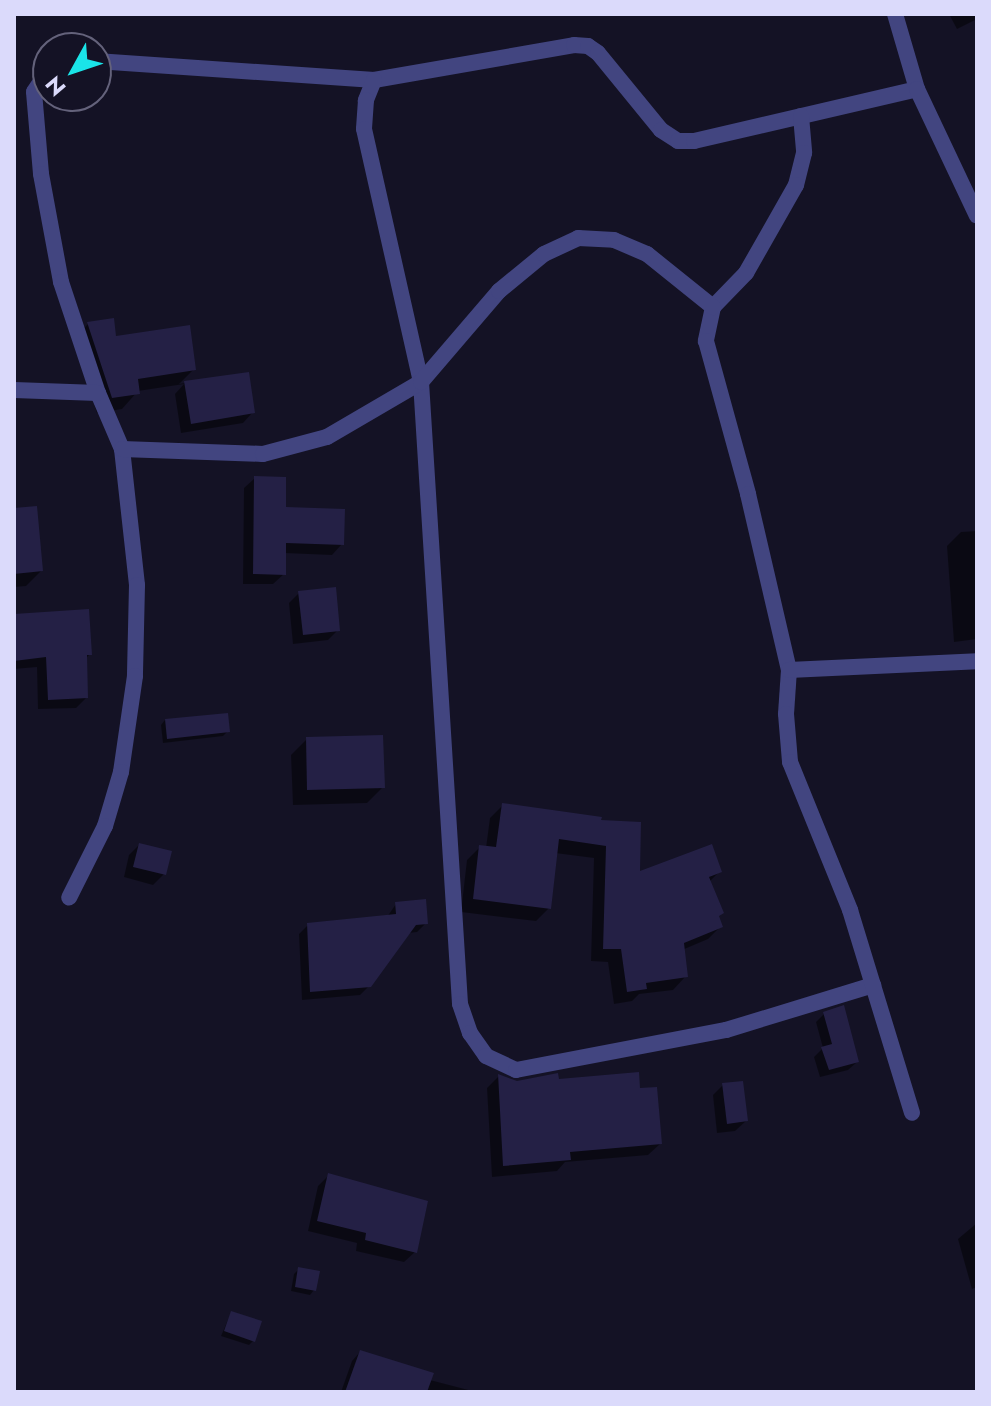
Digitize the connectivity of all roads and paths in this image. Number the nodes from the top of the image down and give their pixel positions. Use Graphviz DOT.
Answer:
graph roads {
  1 [pos="895,14"];
  2 [pos="112,62"];
  3 [pos="374,80"];
  4 [pos="917,89"];
  5 [pos="36,112"];
  6 [pos="801,116"];
  7 [pos="977,216"];
  8 [pos="713,307"];
  9 [pos="421,382"];
  10 [pos="14,390"];
  11 [pos="98,393"];
  12 [pos="122,449"];
  13 [pos="977,661"];
  14 [pos="789,670"];
  15 [pos="69,898"];
  16 [pos="873,985"];
  17 [pos="912,1113"];
  1 -- 4 [label="street"];
  2 -- 3 [label="street"];
  3 -- 6 [label="street"];
  3 -- 9 [label="street"];
  4 -- 6 [label="street"];
  4 -- 7 [label="street"];
  5 -- 11 [label="street"];
  6 -- 8 [label="street"];
  8 -- 9 [label="street"];
  8 -- 14 [label="street"];
  9 -- 12 [label="street"];
  9 -- 16 [label="street"];
  10 -- 11 [label="street"];
  11 -- 12 [label="street"];
  12 -- 15 [label="street"];
  13 -- 14 [label="street"];
  14 -- 16 [label="street"];
  16 -- 17 [label="street"];
}
